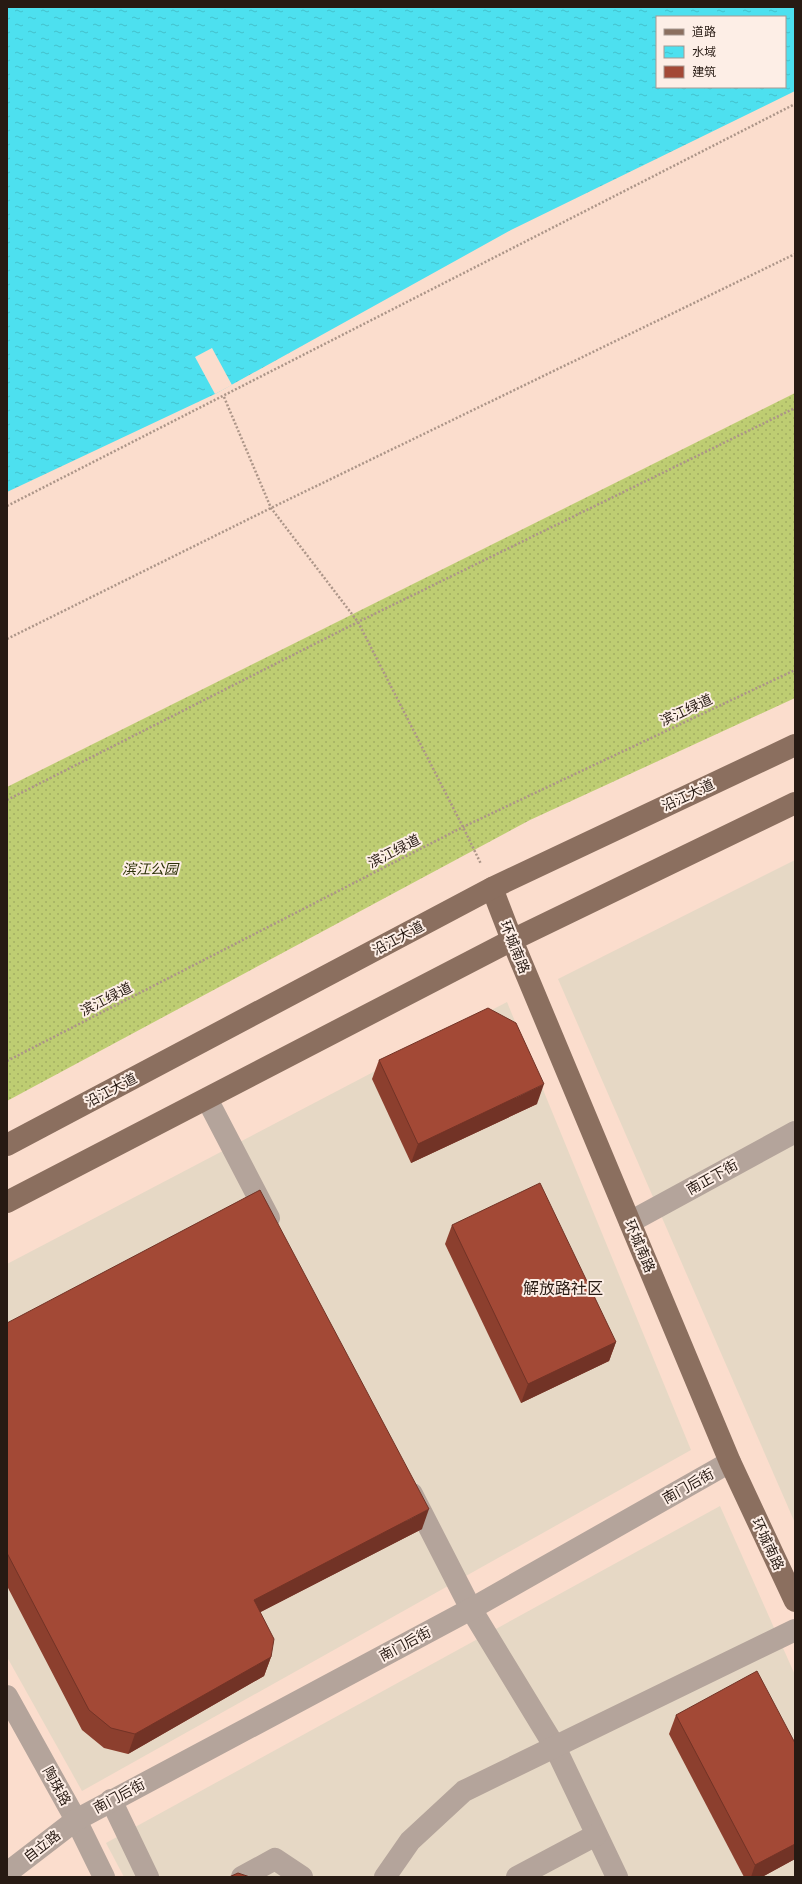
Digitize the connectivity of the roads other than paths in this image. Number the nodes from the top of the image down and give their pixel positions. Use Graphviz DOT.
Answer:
graph roads {
  1 [pos="795,745"];
  2 [pos="795,803"];
  3 [pos="492,888"];
  4 [pos="512,940"];
  5 [pos="207,1099"];
  6 [pos="795,1132"];
  7 [pos="7,1145"];
  8 [pos="7,1202"];
  9 [pos="630,1222"];
  10 [pos="277,1233"];
  11 [pos="730,1462"];
  12 [pos="402,1474"];
  13 [pos="795,1601"];
  14 [pos="472,1609"];
  15 [pos="795,1630"];
  16 [pos="7,1696"];
  17 [pos="554,1747"];
  18 [pos="111,1800"];
  19 [pos="76,1820"];
  20 [pos="596,1835"];
  21 [pos="7,1873"];
  22 [pos="104,1877"];
  23 [pos="148,1877"];
  24 [pos="242,1877"];
  25 [pos="302,1877"];
  26 [pos="385,1877"];
  27 [pos="517,1877"];
  28 [pos="617,1877"];
  1 -- 3 [label="main road, 沿江大道"];
  2 -- 4 [label="main road"];
  3 -- 4 [label="main road, 环城南路"];
  3 -- 7 [label="main road, 沿江大道"];
  4 -- 5 [label="main road"];
  4 -- 9 [label="main road, 环城南路"];
  5 -- 8 [label="main road"];
  5 -- 10 [label="street"];
  6 -- 9 [label="street, 南正下街"];
  9 -- 11 [label="main road, 环城南路"];
  11 -- 13 [label="main road, 环城南路"];
  11 -- 14 [label="street, 南门后街"];
  12 -- 14 [label="street"];
  14 -- 17 [label="street"];
  14 -- 18 [label="street, 南门后街"];
  15 -- 17 [label="street"];
  16 -- 19 [label="street, 陶珠路"];
  17 -- 20 [label="street"];
  17 -- 26 [label="street"];
  18 -- 19 [label="street, 南门后街"];
  18 -- 23 [label="street"];
  19 -- 21 [label="street, 自立路"];
  19 -- 22 [label="street, 陶珠路"];
  20 -- 27 [label="street"];
  20 -- 28 [label="street"];
  24 -- 25 [label="street"];
}
